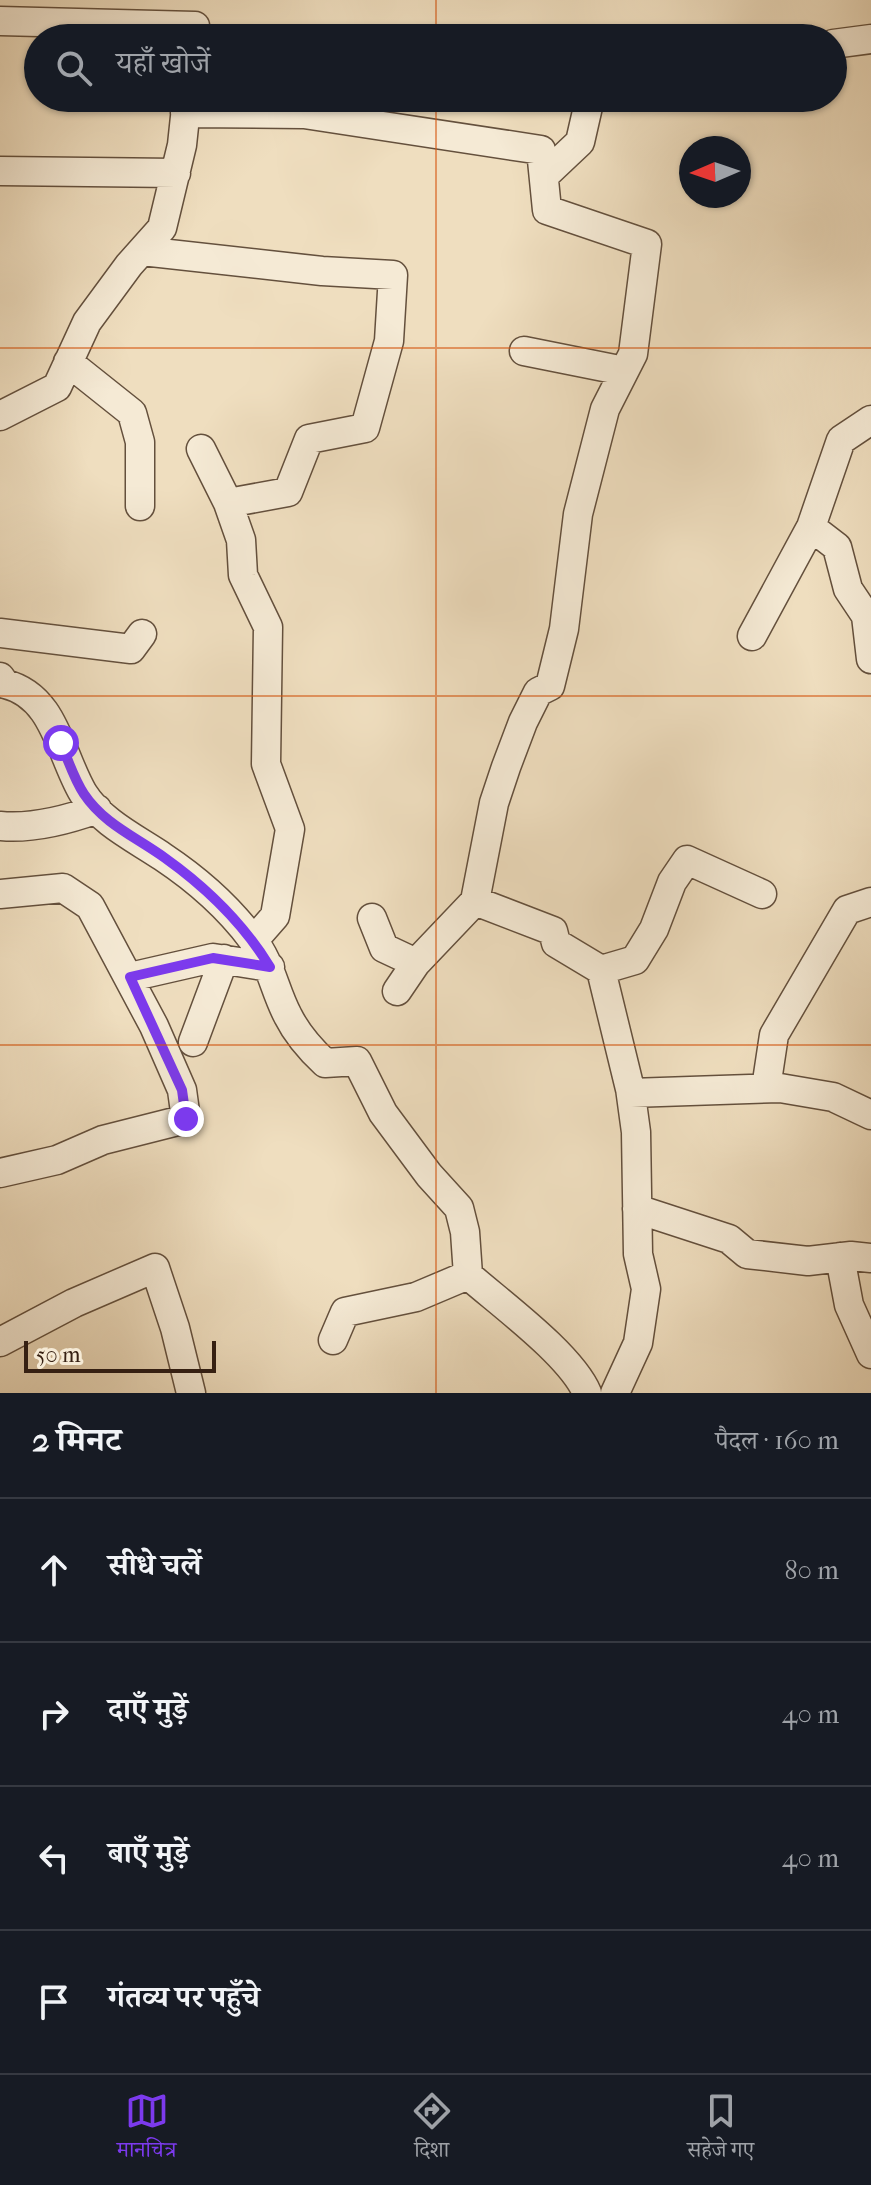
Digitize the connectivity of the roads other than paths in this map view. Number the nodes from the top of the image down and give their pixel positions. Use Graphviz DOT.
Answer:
graph roads {
  1 [pos="0,21"];
  2 [pos="196,21"];
  3 [pos="871,39"];
  4 [pos="847,42"];
  5 [pos="185,112"];
  6 [pos="274,112"];
  7 [pos="587,112"];
  8 [pos="0,171"];
  9 [pos="176,173"];
  10 [pos="544,176"];
  11 [pos="142,251"];
  12 [pos="524,351"];
  13 [pos="68,362"];
  14 [pos="624,371"];
  15 [pos="0,416"];
  16 [pos="871,420"];
  17 [pos="201,449"];
  18 [pos="228,503"];
  19 [pos="140,506"];
  20 [pos="811,527"];
  21 [pos="0,633"];
  22 [pos="142,634"];
  23 [pos="752,636"];
  24 [pos="871,659"];
  25 [pos="0,677"];
  26 [pos="97,809"];
  27 [pos="0,826"];
  28 [pos="0,894"];
  29 [pos="762,894"];
  30 [pos="475,901"];
  31 [pos="871,902"];
  32 [pos="372,918"];
  33 [pos="254,940"];
  34 [pos="224,959"];
  35 [pos="416,963"];
  36 [pos="270,967"];
  37 [pos="601,970"];
  38 [pos="130,977"];
  39 [pos="397,991"];
  40 [pos="193,1042"];
  41 [pos="630,1088"];
  42 [pos="766,1088"];
  43 [pos="871,1115"];
  44 [pos="0,1173"];
  45 [pos="637,1209"];
  46 [pos="840,1257"];
  47 [pos="871,1258"];
  48 [pos="468,1275"];
  49 [pos="333,1340"];
  50 [pos="0,1342"];
  51 [pos="871,1354"];
  52 [pos="191,1393"];
  53 [pos="587,1393"];
  54 [pos="615,1393"];
  1 -- 2 [label="street"];
  3 -- 4 [label="street"];
  5 -- 9 [label="street"];
  6 -- 10 [label="street"];
  7 -- 10 [label="street"];
  8 -- 9 [label="street"];
  9 -- 11 [label="street"];
  10 -- 14 [label="street"];
  11 -- 13 [label="street"];
  11 -- 18 [label="street"];
  12 -- 14 [label="street"];
  13 -- 15 [label="street"];
  13 -- 19 [label="street"];
  14 -- 30 [label="street"];
  16 -- 20 [label="street"];
  17 -- 18 [label="street"];
  18 -- 33 [label="street"];
  20 -- 23 [label="street"];
  20 -- 24 [label="street"];
  21 -- 22 [label="street"];
  25 -- 26 [label="street"];
  26 -- 27 [label="street"];
  26 -- 33 [label="street"];
  28 -- 38 [label="street"];
  29 -- 37 [label="street"];
  30 -- 35 [label="street"];
  30 -- 37 [label="street"];
  31 -- 42 [label="street"];
  32 -- 35 [label="street"];
  33 -- 36 [label="street"];
  34 -- 36 [label="street"];
  34 -- 38 [label="street"];
  34 -- 40 [label="street"];
  35 -- 39 [label="street"];
  36 -- 48 [label="street"];
  37 -- 41 [label="street"];
  38 -- 44 [label="street"];
  41 -- 42 [label="street"];
  41 -- 45 [label="street"];
  42 -- 43 [label="street"];
  45 -- 46 [label="street"];
  45 -- 54 [label="street"];
  46 -- 47 [label="street"];
  46 -- 51 [label="street"];
  48 -- 49 [label="street"];
  48 -- 53 [label="street"];
  50 -- 52 [label="street"];
}
